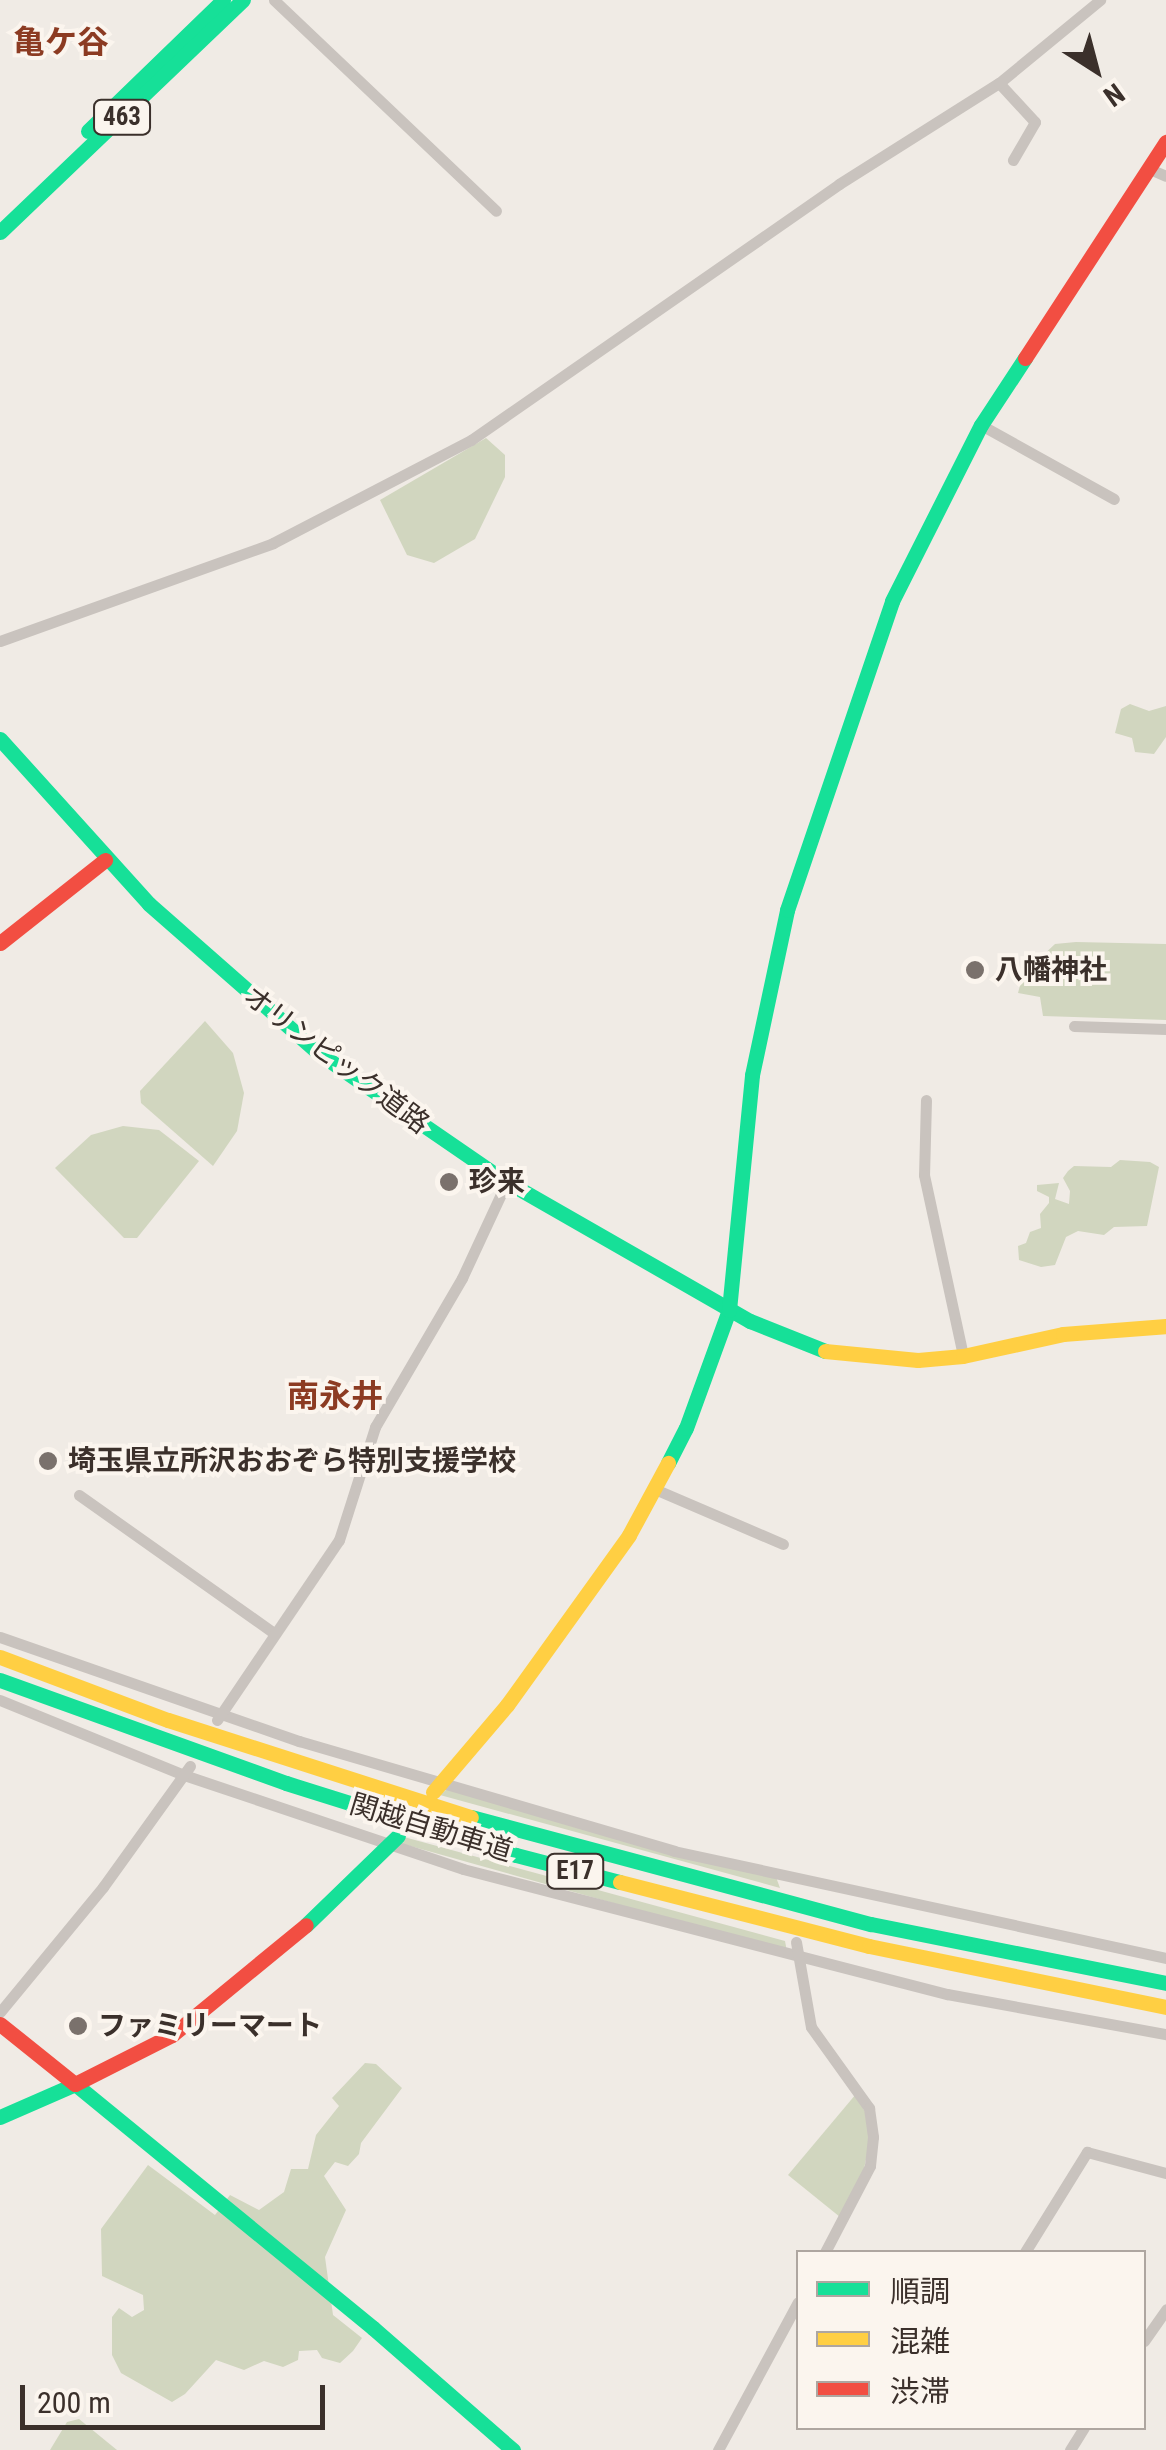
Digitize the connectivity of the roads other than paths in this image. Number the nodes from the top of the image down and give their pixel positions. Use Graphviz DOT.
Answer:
graph roads {
  1 [pos="223,0"];
  2 [pos="244,0"];
  3 [pos="274,0"];
  4 [pos="1100,0"];
  5 [pos="999,83"];
  6 [pos="1166,142"];
  7 [pos="1013,160"];
  8 [pos="1159,173"];
  9 [pos="496,211"];
  10 [pos="0,215"];
  11 [pos="0,232"];
  12 [pos="981,426"];
  13 [pos="1114,499"];
  14 [pos="0,641"];
  15 [pos="0,739"];
  16 [pos="105,860"];
  17 [pos="0,943"];
  18 [pos="1074,1026"];
  19 [pos="1166,1029"];
  20 [pos="926,1100"];
  21 [pos="507,1181"];
  22 [pos="729,1310"];
  23 [pos="1166,1326"];
  24 [pos="963,1356"];
  25 [pos="657,1490"];
  26 [pos="79,1496"];
  27 [pos="783,1544"];
  28 [pos="275,1634"];
  29 [pos="0,1637"];
  30 [pos="0,1657"];
  31 [pos="0,1680"];
  32 [pos="0,1700"];
  33 [pos="220,1717"];
  34 [pos="187,1771"];
  35 [pos="437,1788"];
  36 [pos="395,1840"];
  37 [pos="787,1875"];
  38 [pos="786,1889"];
  39 [pos="796,1942"];
  40 [pos="795,1957"];
  41 [pos="1166,1958"];
  42 [pos="1166,1982"];
  43 [pos="1166,2006"];
  44 [pos="0,2012"];
  45 [pos="0,2024"];
  46 [pos="1166,2034"];
  47 [pos="75,2084"];
  48 [pos="0,2116"];
  49 [pos="1166,2173"];
  50 [pos="826,2250"];
  51 [pos="1026,2250"];
  52 [pos="796,2306"];
  53 [pos="1166,2309"];
  54 [pos="1146,2337"];
  55 [pos="513,2450"];
  56 [pos="718,2450"];
  1 -- 10 [label="main road, 463"];
  2 -- 11 [label="main road, 463"];
  3 -- 9 [label="street"];
  4 -- 5 [label="street"];
  5 -- 7 [label="street"];
  5 -- 14 [label="street"];
  6 -- 8 [label="main road"];
  8 -- 12 [label="main road"];
  12 -- 13 [label="street"];
  12 -- 22 [label="main road"];
  15 -- 16 [label="main road, オリンピック道路"];
  16 -- 17 [label="main road"];
  16 -- 21 [label="main road, オリンピック道路"];
  18 -- 19 [label="street"];
  20 -- 24 [label="street"];
  21 -- 22 [label="main road, オリンピック道路"];
  21 -- 28 [label="street"];
  22 -- 24 [label="main road, オリンピック道路"];
  22 -- 25 [label="main road"];
  23 -- 24 [label="main road, オリンピック道路"];
  25 -- 27 [label="street"];
  25 -- 35 [label="main road"];
  26 -- 28 [label="street"];
  28 -- 33 [label="street"];
  29 -- 33 [label="street"];
  30 -- 42 [label="main road, 関越自動車道 / E17"];
  31 -- 43 [label="main road, 関越自動車道 / E17"];
  32 -- 34 [label="street"];
  33 -- 35 [label="street"];
  34 -- 36 [label="street"];
  34 -- 44 [label="street"];
  35 -- 37 [label="street"];
  36 -- 40 [label="street"];
  36 -- 47 [label="main road"];
  37 -- 38 [label="street"];
  37 -- 41 [label="street"];
  39 -- 40 [label="street"];
  40 -- 46 [label="street"];
  40 -- 50 [label="street"];
  45 -- 47 [label="main road"];
  47 -- 48 [label="main road"];
  47 -- 55 [label="main road"];
  49 -- 51 [label="street"];
  52 -- 56 [label="street"];
  53 -- 54 [label="street"];
}
